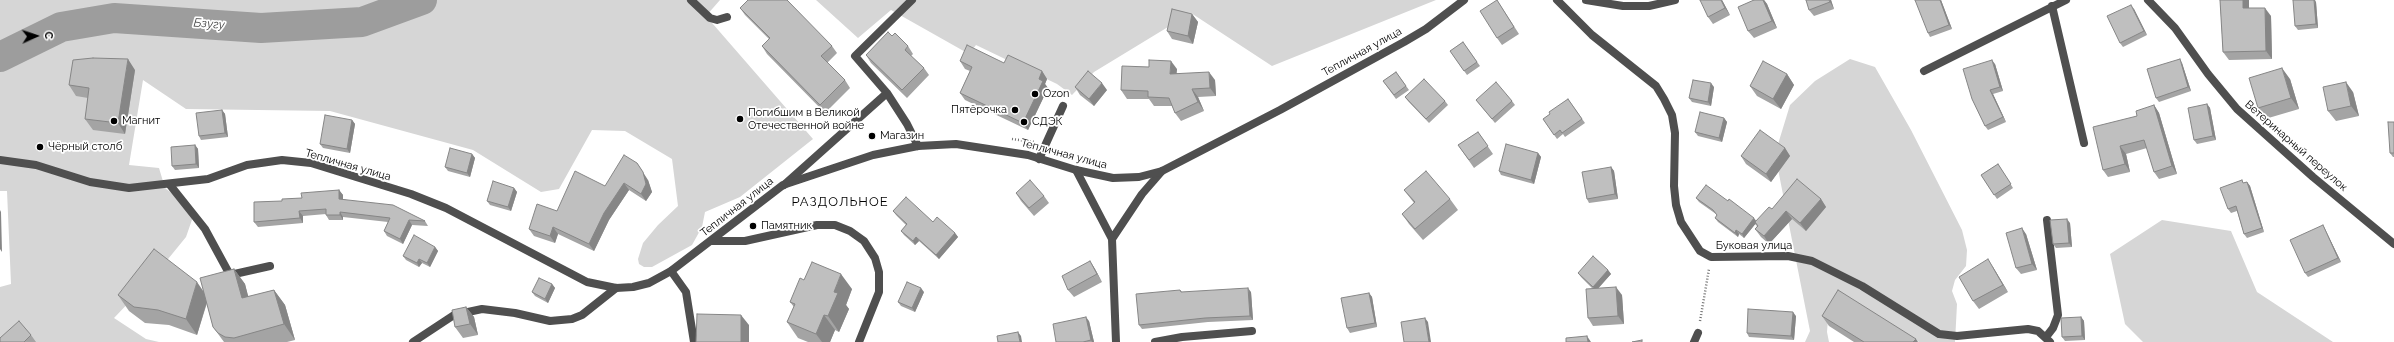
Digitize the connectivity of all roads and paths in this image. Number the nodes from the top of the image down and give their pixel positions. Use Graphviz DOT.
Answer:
graph roads {
  1 [pos="691,0"];
  2 [pos="912,0"];
  3 [pos="1464,0"];
  4 [pos="1557,0"];
  5 [pos="1586,0"];
  6 [pos="1675,0"];
  7 [pos="2066,0"];
  8 [pos="2148,0"];
  9 [pos="2052,6"];
  10 [pos="727,17"];
  11 [pos="1924,71"];
  12 [pos="887,93"];
  13 [pos="1063,106"];
  14 [pos="2084,143"];
  15 [pos="918,146"];
  16 [pos="1039,159"];
  17 [pos="0,160"];
  18 [pos="1076,170"];
  19 [pos="1162,171"];
  20 [pos="170,185"];
  21 [pos="783,185"];
  22 [pos="2047,220"];
  23 [pos="1112,239"];
  24 [pos="712,241"];
  25 [pos="2394,244"];
  26 [pos="1711,257"];
  27 [pos="270,266"];
  28 [pos="671,271"];
  29 [pos="616,288"];
  30 [pos="1252,331"];
  31 [pos="1698,333"];
  32 [pos="2048,339"];
  33 [pos="413,342"];
  34 [pos="694,342"];
  35 [pos="859,342"];
  36 [pos="1116,342"];
  37 [pos="1155,342"];
  38 [pos="1694,342"];
  1 -- 10 [label="street"];
  2 -- 12 [label="street"];
  3 -- 19 [label="street, Тепличная улица"];
  4 -- 26 [label="street, Буковая улица"];
  5 -- 6 [label="street"];
  7 -- 9 [label="street"];
  8 -- 25 [label="street, Ветеринарный переулок"];
  9 -- 11 [label="street"];
  9 -- 14 [label="street"];
  12 -- 15 [label="street"];
  12 -- 21 [label="street"];
  13 -- 16 [label="street"];
  15 -- 16 [label="street, Тепличная улица"];
  15 -- 21 [label="street, Тепличная улица"];
  16 -- 18 [label="street, Тепличная улица"];
  17 -- 20 [label="street, Тепличная улица"];
  18 -- 19 [label="street, Тепличная улица"];
  18 -- 23 [label="street"];
  19 -- 23 [label="street"];
  20 -- 27 [label="street"];
  20 -- 29 [label="street, Тепличная улица"];
  21 -- 24 [label="street, Тепличная улица"];
  22 -- 32 [label="street, Буковая улица"];
  23 -- 36 [label="street"];
  24 -- 28 [label="street, Тепличная улица"];
  24 -- 35 [label="street"];
  26 -- 31 [label="path"];
  26 -- 32 [label="street, Буковая улица"];
  28 -- 29 [label="street, Тепличная улица"];
  28 -- 34 [label="street"];
  29 -- 33 [label="street"];
  30 -- 37 [label="street"];
  31 -- 38 [label="street"];
}
